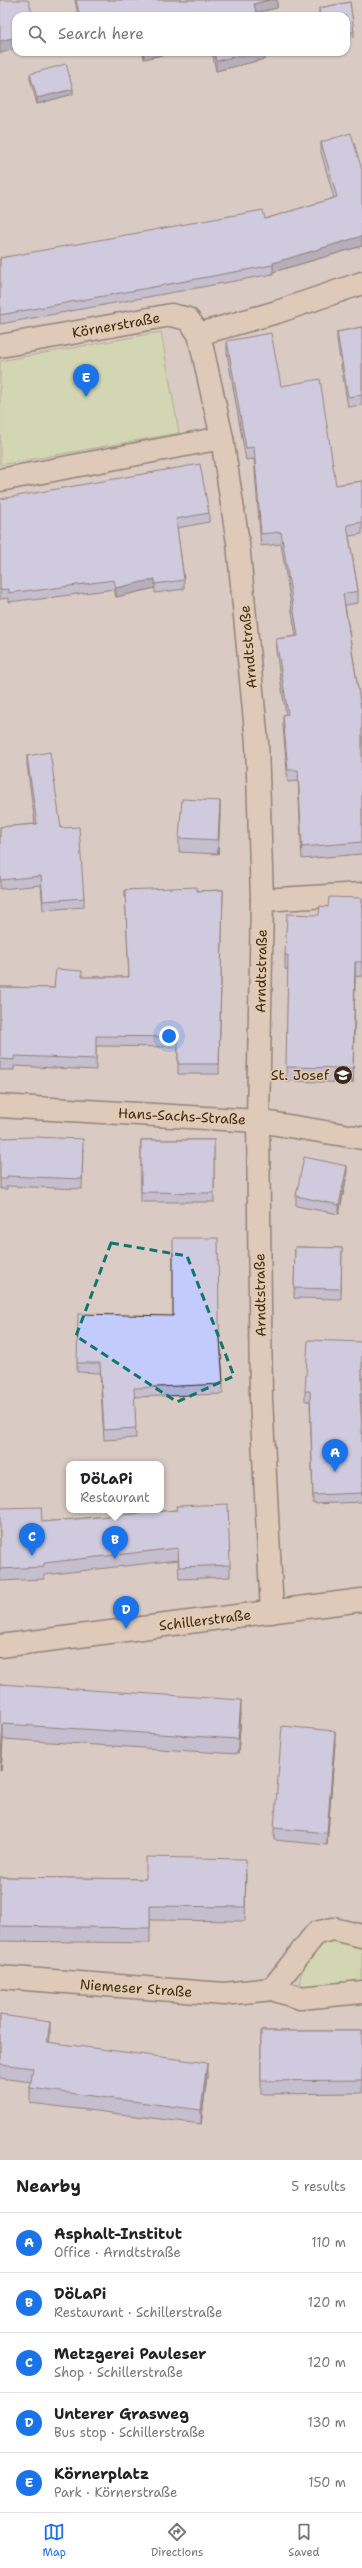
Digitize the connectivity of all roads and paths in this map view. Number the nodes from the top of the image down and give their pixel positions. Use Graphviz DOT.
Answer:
graph roads {
  1 [pos="362,283"];
  2 [pos="199,334"];
  3 [pos="0,346"];
  4 [pos="222,438"];
  5 [pos="0,480"];
  6 [pos="362,894"];
  7 [pos="262,900"];
  8 [pos="0,1106"];
  9 [pos="258,1121"];
  10 [pos="362,1138"];
  11 [pos="362,1600"];
  12 [pos="272,1612"];
  13 [pos="0,1646"];
  14 [pos="362,1936"];
  15 [pos="0,1977"];
  16 [pos="272,1989"];
  17 [pos="362,1992"];
  1 -- 2 [label="street"];
  2 -- 3 [label="street, Körnerstraße"];
  2 -- 4 [label="street, Arndtstraße"];
  4 -- 5 [label="street"];
  4 -- 7 [label="street, Arndtstraße"];
  6 -- 7 [label="street"];
  7 -- 9 [label="street, Arndtstraße"];
  8 -- 9 [label="street, Hans-Sachs-Straße"];
  9 -- 10 [label="street, Hans-Sachs-Straße"];
  9 -- 12 [label="street, Arndtstraße"];
  11 -- 12 [label="street, Schillerstraße"];
  12 -- 13 [label="street, Schillerstraße"];
  14 -- 16 [label="street"];
  15 -- 16 [label="street, Niemeser Straße"];
  16 -- 17 [label="street, Niemeser Straße"];
}
